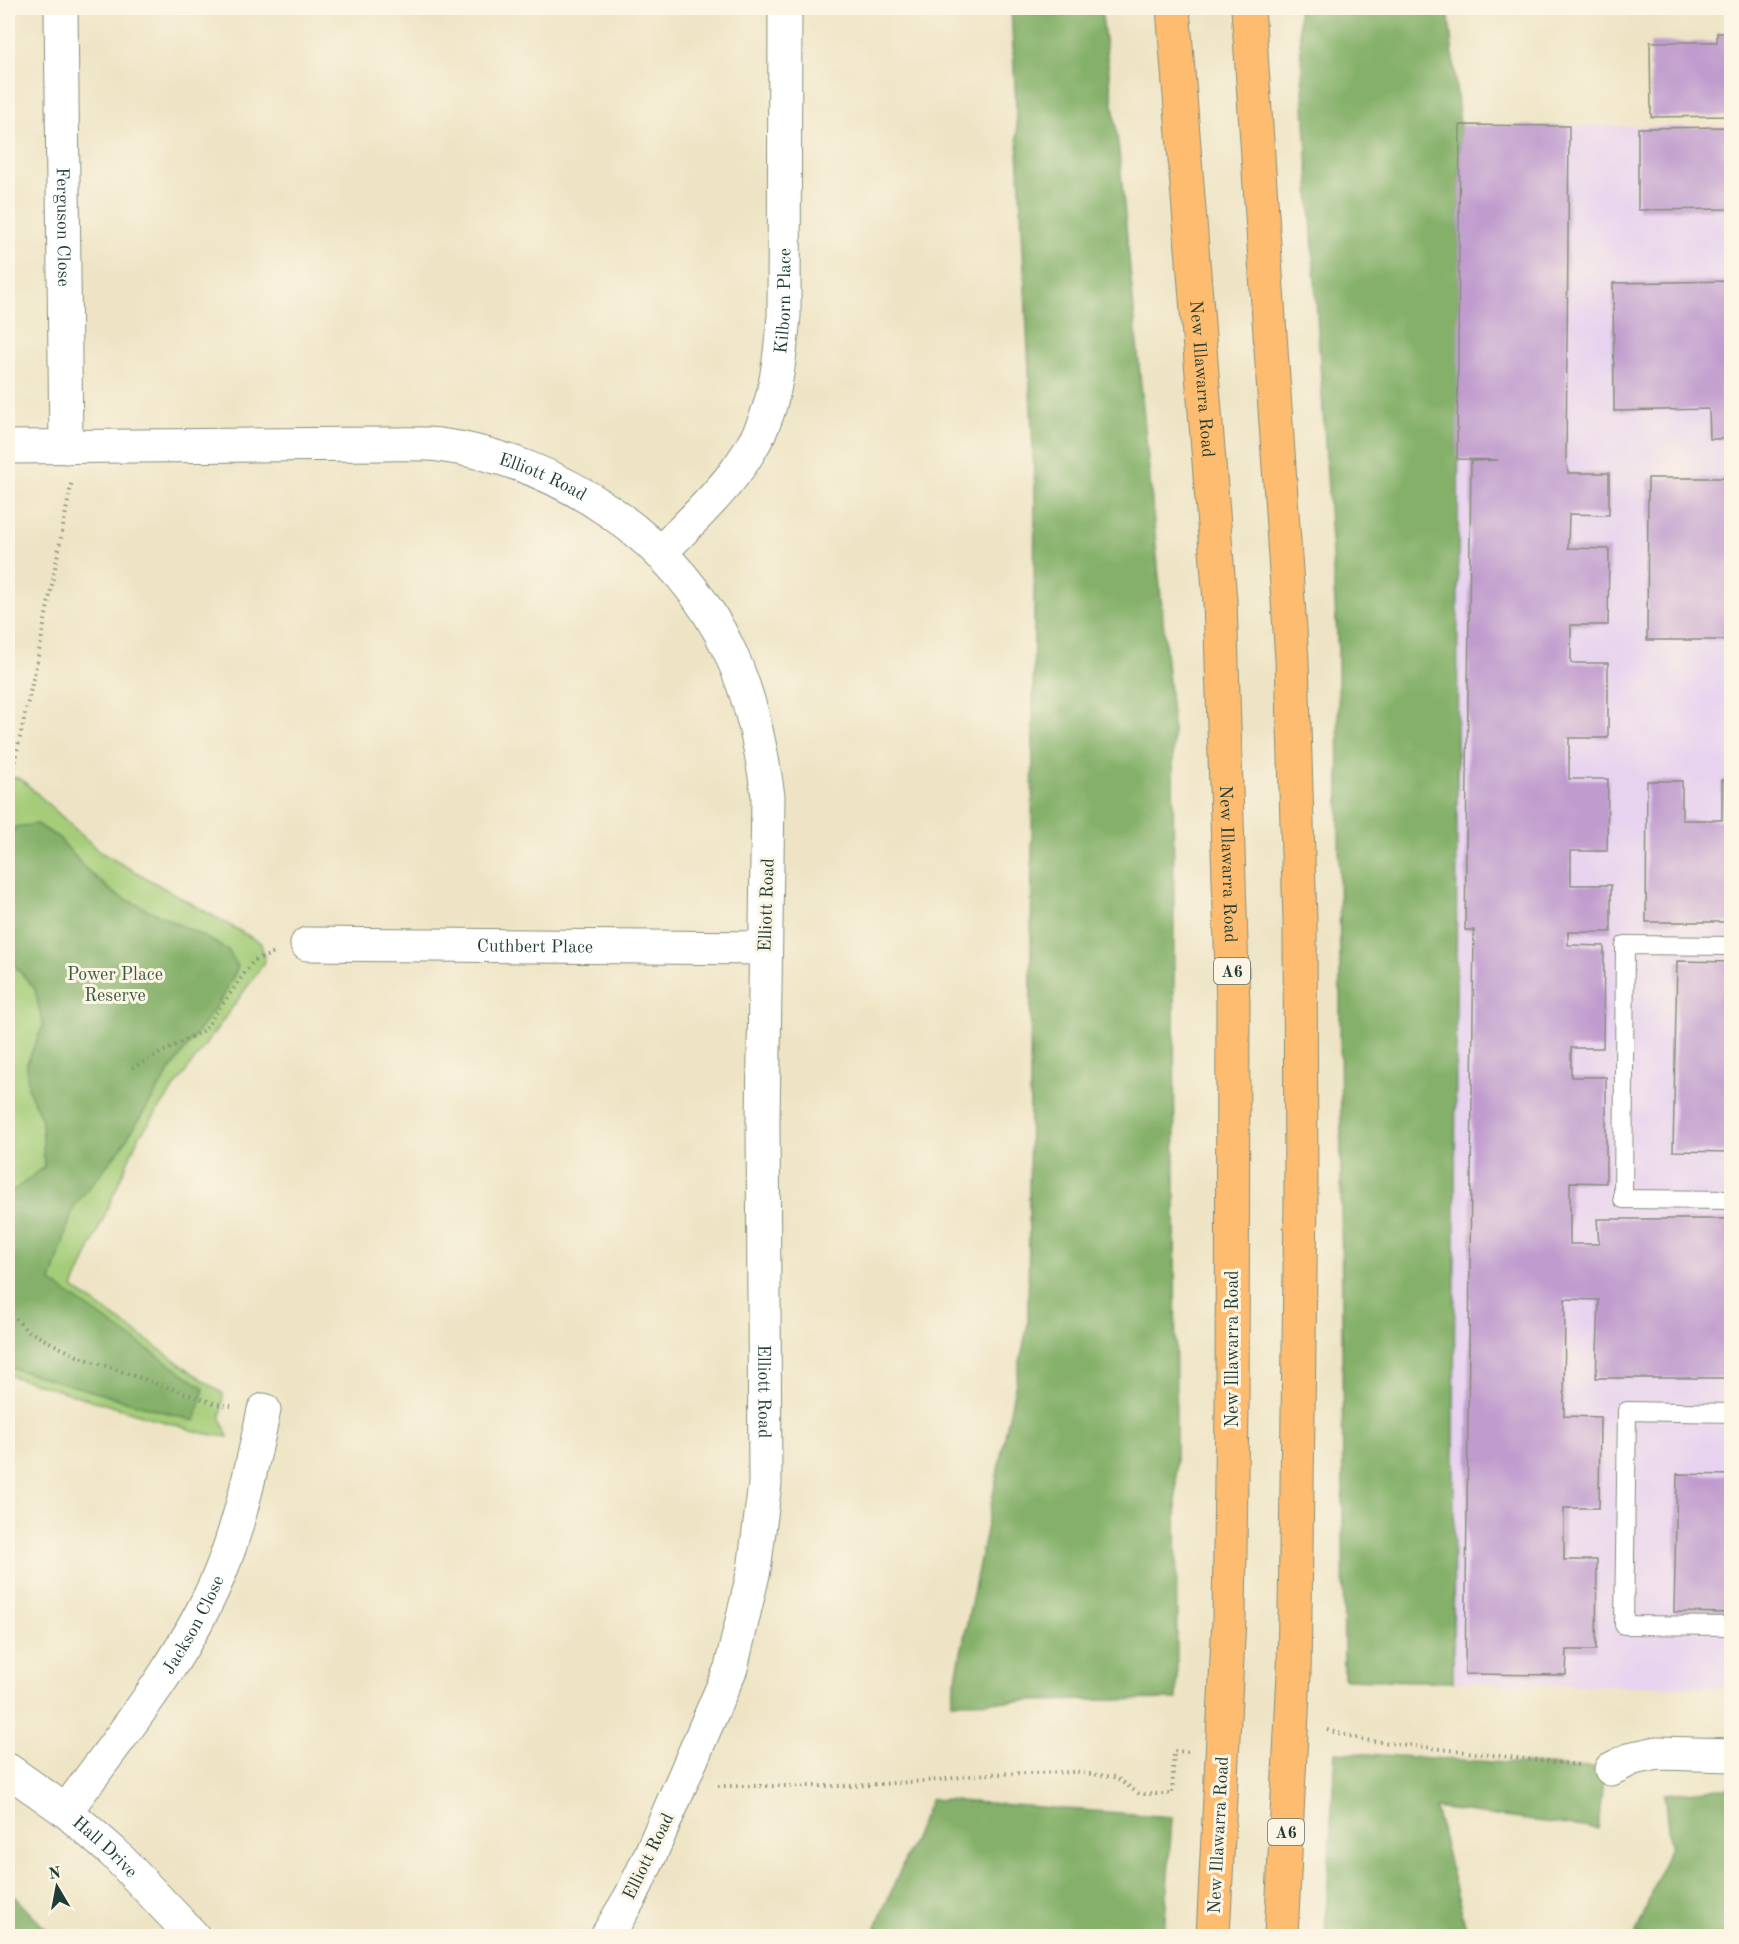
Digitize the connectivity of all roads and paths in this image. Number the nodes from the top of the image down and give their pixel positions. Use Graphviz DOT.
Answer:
graph roads {
  1 [pos="62,8"];
  2 [pos="785,8"];
  3 [pos="1173,8"];
  4 [pos="1248,8"];
  5 [pos="8,447"];
  6 [pos="72,447"];
  7 [pos="660,553"];
  8 [pos="8,790"];
  9 [pos="307,944"];
  10 [pos="1731,945"];
  11 [pos="764,948"];
  12 [pos="132,1068"];
  13 [pos="1731,1200"];
  14 [pos="8,1309"];
  15 [pos="216,1404"];
  16 [pos="264,1410"];
  17 [pos="1731,1413"];
  18 [pos="1731,1626"];
  19 [pos="1292,1728"];
  20 [pos="1223,1755"];
  21 [pos="1731,1755"];
  22 [pos="1611,1769"];
  23 [pos="8,1770"];
  24 [pos="682,1785"];
  25 [pos="66,1811"];
  26 [pos="193,1936"];
  27 [pos="607,1936"];
  28 [pos="1213,1936"];
  29 [pos="1281,1936"];
  1 -- 6 [label="street, Ferguson Close"];
  2 -- 7 [label="street, Kilborn Place"];
  3 -- 20 [label="highway, New Illawarra Road / A6"];
  4 -- 19 [label="highway, A6"];
  5 -- 6 [label="street, Elliott Road"];
  6 -- 7 [label="street, Elliott Road"];
  6 -- 8 [label="path"];
  7 -- 11 [label="street, Elliott Road"];
  9 -- 11 [label="street, Cuthbert Place"];
  9 -- 12 [label="path"];
  10 -- 13 [label="lane"];
  11 -- 24 [label="street, Elliott Road"];
  14 -- 15 [label="path"];
  16 -- 25 [label="street, Jackson Close"];
  17 -- 18 [label="lane"];
  19 -- 22 [label="path"];
  19 -- 29 [label="highway, A6"];
  20 -- 24 [label="path"];
  20 -- 28 [label="highway, New Illawarra Road / A6"];
  21 -- 22 [label="street"];
  23 -- 25 [label="street, Hall Drive"];
  24 -- 27 [label="street, Elliott Road"];
  25 -- 26 [label="street, Hall Drive"];
}
